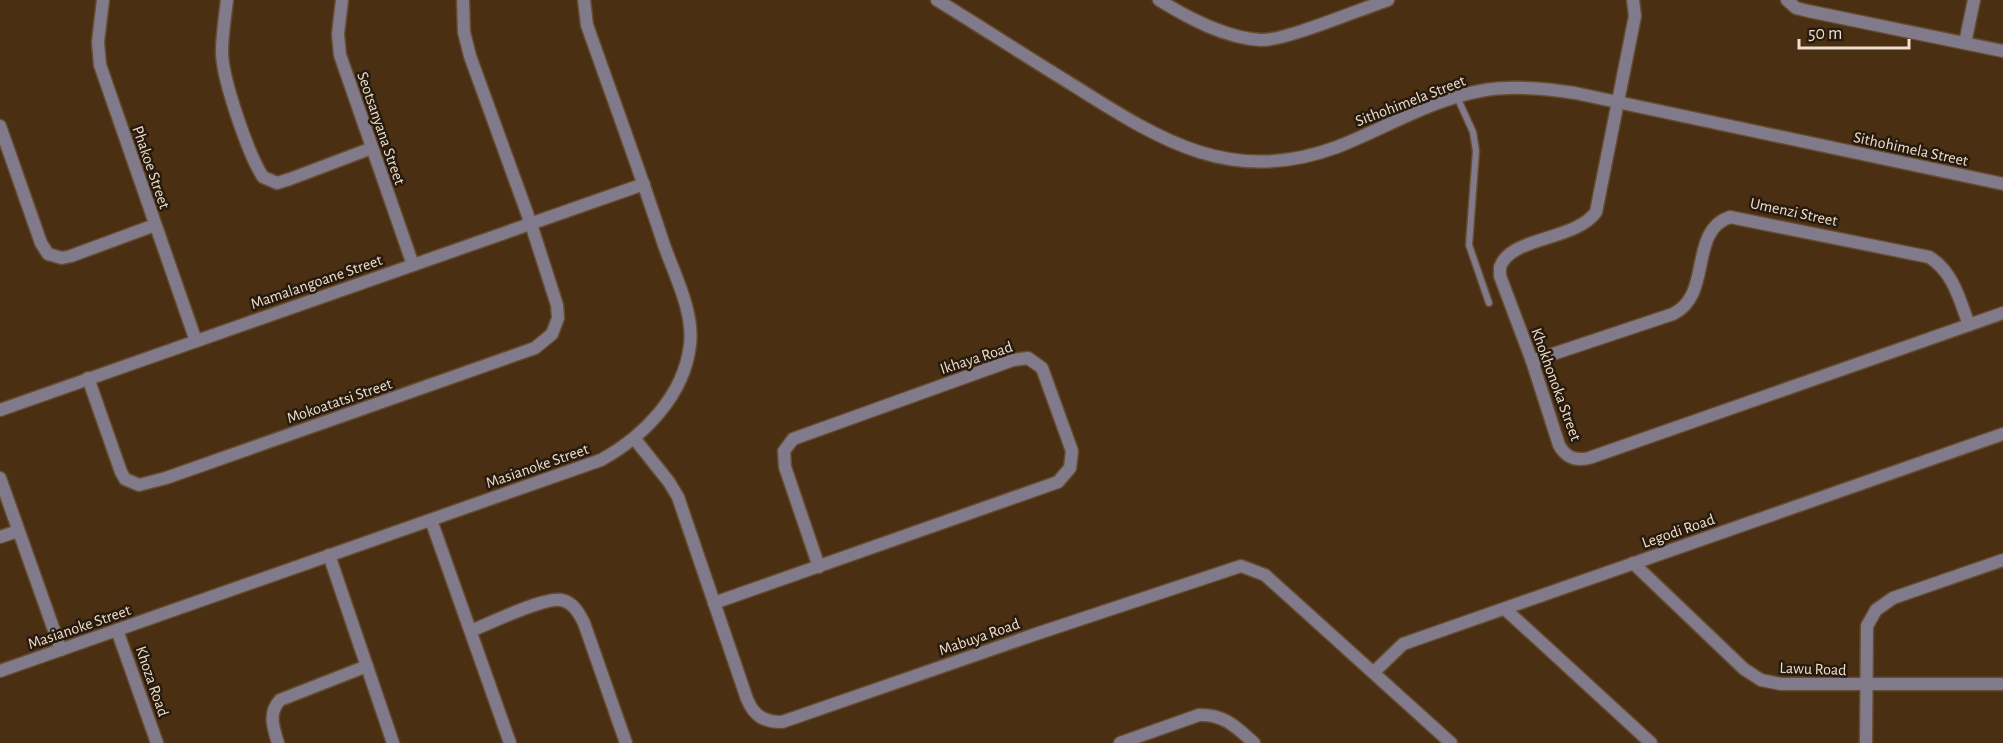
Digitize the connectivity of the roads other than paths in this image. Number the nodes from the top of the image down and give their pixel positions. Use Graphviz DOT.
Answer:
graph roads {
  1 [pos="103,0"];
  2 [pos="227,0"];
  3 [pos="342,0"];
  4 [pos="463,0"];
  5 [pos="584,0"];
  6 [pos="937,0"];
  7 [pos="1159,0"];
  8 [pos="1388,0"];
  9 [pos="1633,0"];
  10 [pos="1787,0"];
  11 [pos="1974,0"];
  12 [pos="1965,43"];
  13 [pos="2003,51"];
  14 [pos="1456,97"];
  15 [pos="1619,102"];
  16 [pos="0,126"];
  17 [pos="372,148"];
  18 [pos="644,184"];
  19 [pos="2003,184"];
  20 [pos="531,224"];
  21 [pos="155,225"];
  22 [pos="413,264"];
  23 [pos="1489,303"];
  24 [pos="2003,313"];
  25 [pos="1969,325"];
  26 [pos="196,341"];
  27 [pos="1532,361"];
  28 [pos="88,378"];
  29 [pos="0,410"];
  30 [pos="2003,434"];
  31 [pos="634,438"];
  32 [pos="0,478"];
  33 [pos="431,520"];
  34 [pos="18,531"];
  35 [pos="0,537"];
  36 [pos="328,555"];
  37 [pos="2003,560"];
  38 [pos="1633,563"];
  39 [pos="819,567"];
  40 [pos="714,603"];
  41 [pos="1505,609"];
  42 [pos="117,630"];
  43 [pos="471,631"];
  44 [pos="60,650"];
  45 [pos="367,666"];
  46 [pos="0,670"];
  47 [pos="1374,672"];
  48 [pos="2003,684"];
  49 [pos="1865,685"];
  50 [pos="157,743"];
  51 [pos="278,743"];
  52 [pos="393,743"];
  53 [pos="510,743"];
  54 [pos="626,743"];
  55 [pos="1120,743"];
  56 [pos="1254,743"];
  57 [pos="1451,743"];
  58 [pos="1651,743"];
  59 [pos="1866,743"];
  1 -- 21 [label="street, Phakoe Street"];
  2 -- 17 [label="street"];
  3 -- 17 [label="street, Seotsanyana Street"];
  4 -- 20 [label="street, Mokoatatsi Street"];
  5 -- 18 [label="street, Masianoke Street"];
  6 -- 14 [label="street, Sithohimela Street"];
  7 -- 8 [label="street"];
  9 -- 15 [label="street, Khokhonoka Street"];
  10 -- 12 [label="street"];
  11 -- 12 [label="street"];
  12 -- 13 [label="street"];
  14 -- 15 [label="street, Sithohimela Street"];
  14 -- 23 [label="lane"];
  15 -- 19 [label="street, Sithohimela Street"];
  15 -- 27 [label="street, Khokhonoka Street"];
  16 -- 21 [label="street"];
  17 -- 22 [label="street, Seotsanyana Street"];
  18 -- 20 [label="street, Mamalangoane Street"];
  18 -- 31 [label="street, Masianoke Street"];
  20 -- 22 [label="street, Mamalangoane Street"];
  20 -- 28 [label="street, Mokoatatsi Street"];
  21 -- 26 [label="street, Phakoe Street"];
  22 -- 26 [label="street, Mamalangoane Street"];
  24 -- 25 [label="street, Khokhonoka Street"];
  25 -- 27 [label="street, Khokhonoka Street"];
  25 -- 27 [label="street, Umenzi Street"];
  26 -- 28 [label="street, Mamalangoane Street"];
  28 -- 29 [label="street, Mamalangoane Street"];
  30 -- 38 [label="street, Legodi Road"];
  31 -- 33 [label="street, Masianoke Street"];
  31 -- 40 [label="street, Mabuya Road"];
  32 -- 34 [label="street"];
  33 -- 36 [label="street, Masianoke Street"];
  33 -- 43 [label="street"];
  34 -- 35 [label="street"];
  34 -- 44 [label="street"];
  36 -- 42 [label="street, Masianoke Street"];
  36 -- 45 [label="street"];
  37 -- 49 [label="street"];
  38 -- 41 [label="street, Legodi Road"];
  38 -- 49 [label="street, Lawu Road"];
  39 -- 39 [label="street, Ikhaya Road"];
  39 -- 40 [label="street, Ikhaya Road"];
  40 -- 47 [label="street, Mabuya Road"];
  41 -- 47 [label="street, Legodi Road"];
  41 -- 58 [label="street"];
  42 -- 44 [label="street, Masianoke Street"];
  42 -- 50 [label="street, Khoza Road"];
  43 -- 53 [label="street"];
  43 -- 54 [label="street"];
  44 -- 46 [label="street, Masianoke Street"];
  45 -- 51 [label="street"];
  45 -- 52 [label="street"];
  47 -- 57 [label="street, Mabuya Road"];
  48 -- 49 [label="street, Lawu Road"];
  49 -- 59 [label="street"];
  55 -- 56 [label="street"];
}
